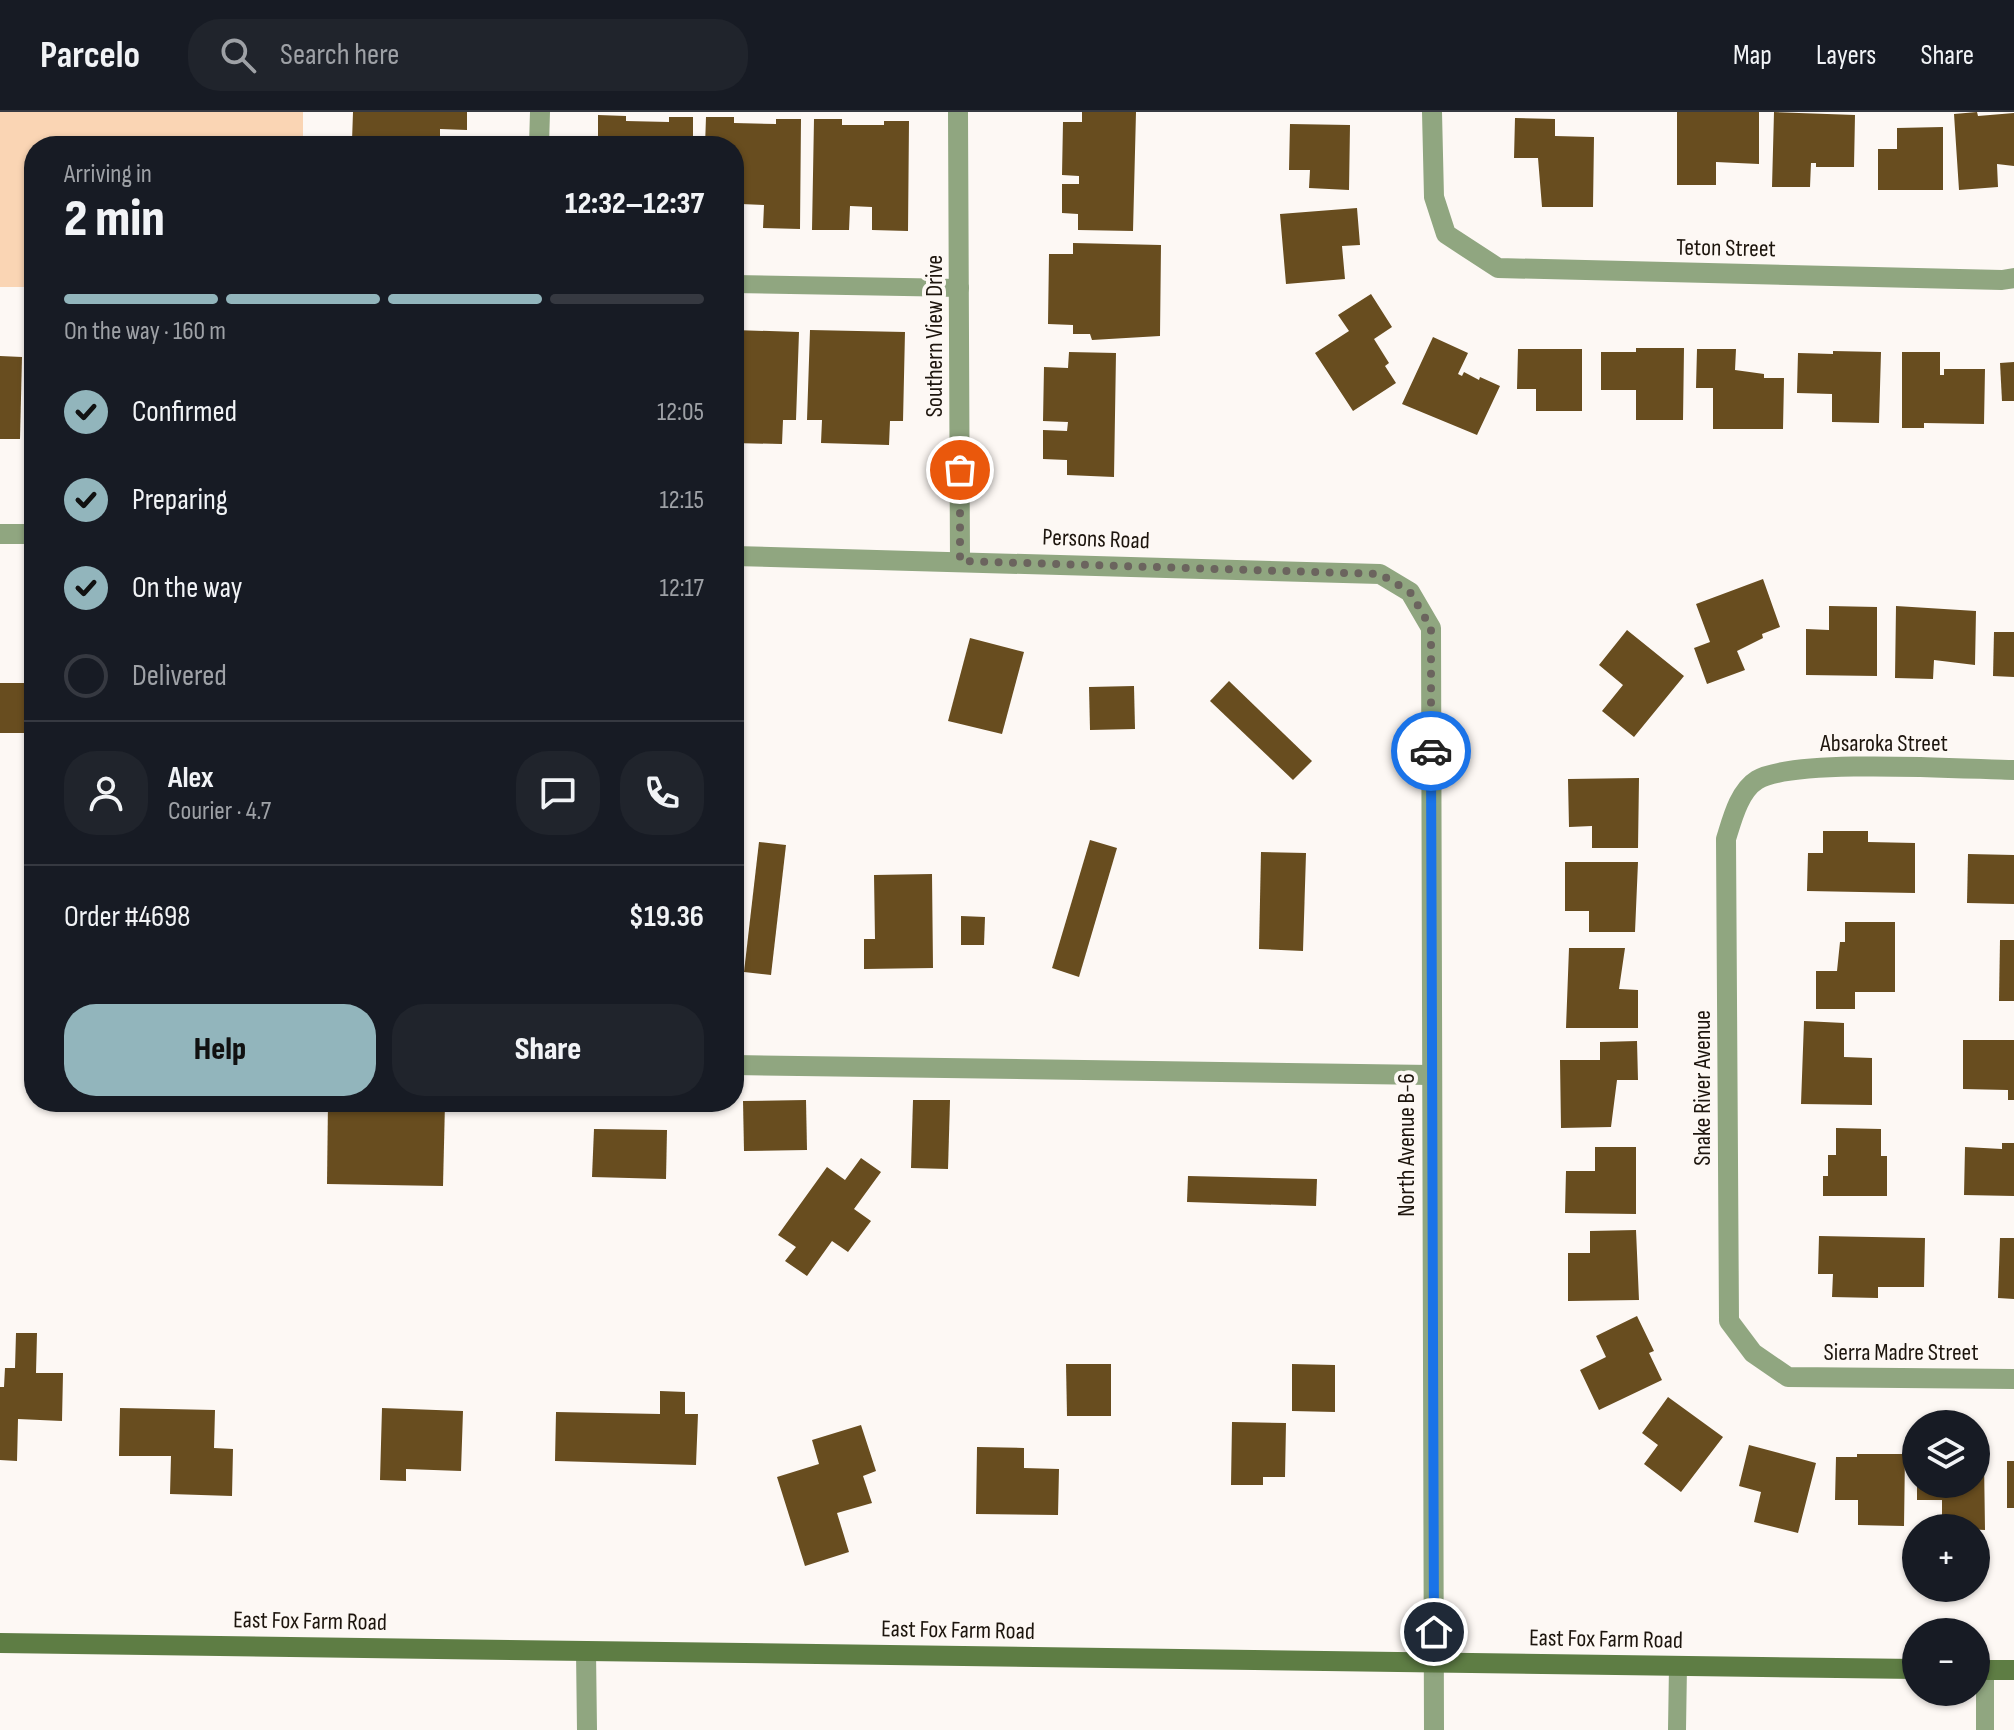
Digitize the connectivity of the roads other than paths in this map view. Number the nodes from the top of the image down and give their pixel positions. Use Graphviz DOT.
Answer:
graph roads {
  1 [pos="540,112"];
  2 [pos="958,112"];
  3 [pos="1432,112"];
  4 [pos="539,136"];
  5 [pos="2014,278"];
  6 [pos="744,284"];
  7 [pos="960,288"];
  8 [pos="0,534"];
  9 [pos="24,534"];
  10 [pos="744,556"];
  11 [pos="960,561"];
  12 [pos="1431,628"];
  13 [pos="2014,770"];
  14 [pos="1756,780"];
  15 [pos="744,1065"];
  16 [pos="1431,1075"];
  17 [pos="1788,1377"];
  18 [pos="2014,1379"];
  19 [pos="0,1643"];
  20 [pos="586,1651"];
  21 [pos="1434,1663"];
  22 [pos="1678,1666"];
  23 [pos="1902,1669"];
  24 [pos="1990,1670"];
  25 [pos="2014,1670"];
  26 [pos="1983,1706"];
  27 [pos="587,1730"];
  28 [pos="1434,1730"];
  29 [pos="1677,1730"];
  30 [pos="1985,1730"];
  1 -- 4 [label="street"];
  2 -- 7 [label="street, Southern View Drive"];
  3 -- 5 [label="street, Teton Street"];
  6 -- 7 [label="lane"];
  7 -- 11 [label="street, Southern View Drive"];
  8 -- 9 [label="street"];
  10 -- 11 [label="street, Persons Road"];
  11 -- 12 [label="street, Persons Road"];
  12 -- 16 [label="street, North Avenue B-6"];
  13 -- 14 [label="street, Absaroka Street"];
  14 -- 17 [label="street, Snake River Avenue"];
  15 -- 16 [label="street"];
  16 -- 21 [label="street, North Avenue B-6"];
  17 -- 18 [label="street, Sierra Madre Street"];
  19 -- 20 [label="main road, East Fox Farm Road"];
  20 -- 21 [label="main road, East Fox Farm Road"];
  20 -- 27 [label="street"];
  21 -- 22 [label="main road, East Fox Farm Road"];
  21 -- 28 [label="street, North Avenue B-6"];
  22 -- 23 [label="main road, East Fox Farm Road"];
  22 -- 29 [label="lane"];
  24 -- 25 [label="main road"];
  26 -- 30 [label="lane"];
}
